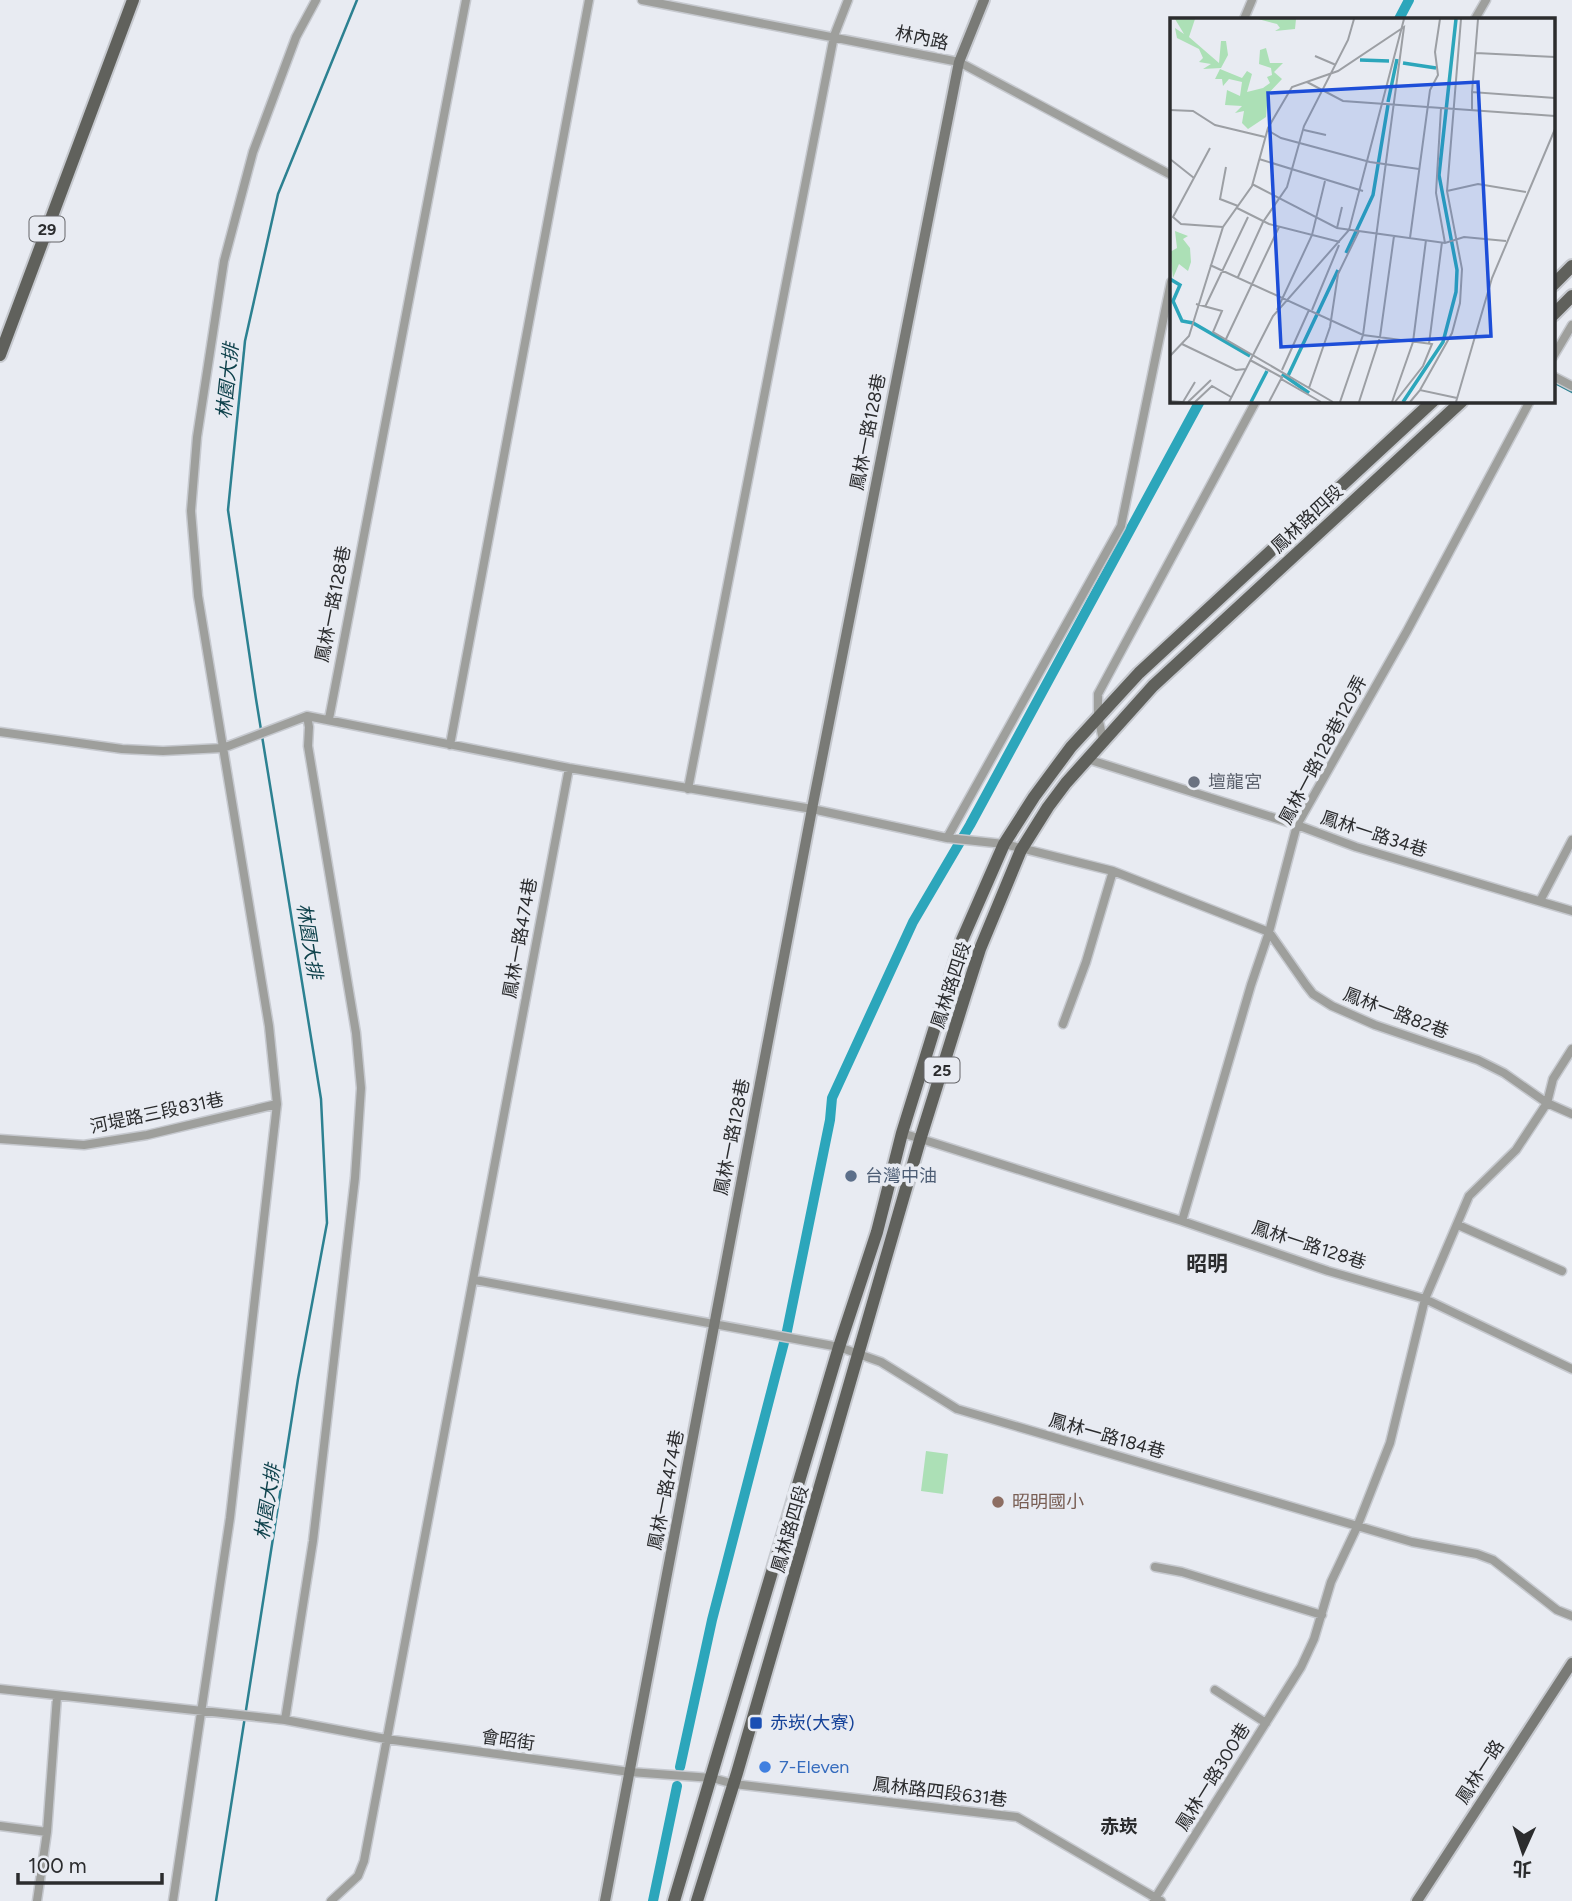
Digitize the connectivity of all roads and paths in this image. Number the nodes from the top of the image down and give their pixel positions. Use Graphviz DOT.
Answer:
graph roads {
  1 [pos="133,0"];
  2 [pos="316,0"];
  3 [pos="466,0"];
  4 [pos="589,0"];
  5 [pos="642,0"];
  6 [pos="848,0"];
  7 [pos="984,0"];
  8 [pos="1252,0"];
  9 [pos="1486,0"];
  10 [pos="1244,18"];
  11 [pos="1476,18"];
  12 [pos="834,36"];
  13 [pos="959,62"];
  14 [pos="1170,174"];
  15 [pos="1572,266"];
  16 [pos="1554,284"];
  17 [pos="1170,287"];
  18 [pos="1572,296"];
  19 [pos="1554,315"];
  20 [pos="1572,325"];
  21 [pos="0,355"];
  22 [pos="1554,355"];
  23 [pos="1554,377"];
  24 [pos="1572,386"];
  25 [pos="1255,402"];
  26 [pos="1432,402"];
  27 [pos="1461,402"];
  28 [pos="1529,402"];
  29 [pos="303,716"];
  30 [pos="1098,716"];
  31 [pos="329,719"];
  32 [pos="0,732"];
  33 [pos="1103,740"];
  34 [pos="450,745"];
  35 [pos="223,748"];
  36 [pos="1087,759"];
  37 [pos="569,768"];
  38 [pos="688,789"];
  39 [pos="811,810"];
  40 [pos="1297,825"];
  41 [pos="951,838"];
  42 [pos="1572,840"];
  43 [pos="1004,844"];
  44 [pos="1021,850"];
  45 [pos="1113,871"];
  46 [pos="1539,901"];
  47 [pos="1572,911"];
  48 [pos="1269,932"];
  49 [pos="1063,1024"];
  50 [pos="1572,1049"];
  51 [pos="1547,1103"];
  52 [pos="277,1104"];
  53 [pos="1572,1114"];
  54 [pos="902,1133"];
  55 [pos="0,1139"];
  56 [pos="920,1140"];
  57 [pos="1182,1221"];
  58 [pos="1458,1225"];
  59 [pos="1562,1271"];
  60 [pos="475,1280"];
  61 [pos="1425,1299"];
  62 [pos="715,1326"];
  63 [pos="839,1347"];
  64 [pos="859,1353"];
  65 [pos="1572,1369"];
  66 [pos="1357,1527"];
  67 [pos="1155,1566"];
  68 [pos="1322,1615"];
  69 [pos="1572,1616"];
  70 [pos="1572,1662"];
  71 [pos="0,1689"];
  72 [pos="1215,1690"];
  73 [pos="57,1696"];
  74 [pos="205,1710"];
  75 [pos="282,1720"];
  76 [pos="1266,1723"];
  77 [pos="386,1739"];
  78 [pos="630,1772"];
  79 [pos="712,1778"];
  80 [pos="734,1784"];
  81 [pos="1017,1817"];
  82 [pos="0,1826"];
  83 [pos="47,1832"];
  84 [pos="1156,1900"];
  85 [pos="37,1901"];
  86 [pos="173,1901"];
  87 [pos="331,1901"];
  88 [pos="605,1901"];
  89 [pos="674,1901"];
  90 [pos="697,1901"];
  91 [pos="1417,1901"];
  1 -- 21 [label="main road, 29"];
  2 -- 35 [label="street"];
  3 -- 31 [label="street, 鳳林一路128巷"];
  4 -- 34 [label="street"];
  5 -- 12 [label="street, 林內路"];
  6 -- 12 [label="street"];
  7 -- 13 [label="street, 鳳林一路128巷"];
  8 -- 10 [label="street"];
  9 -- 11 [label="street"];
  12 -- 13 [label="street, 林內路"];
  12 -- 38 [label="street"];
  13 -- 14 [label="street, 林內路"];
  13 -- 39 [label="street, 鳳林一路128巷"];
  15 -- 16 [label="main road"];
  17 -- 41 [label="street"];
  18 -- 19 [label="main road"];
  20 -- 22 [label="street"];
  23 -- 24 [label="street"];
  25 -- 30 [label="street"];
  26 -- 30 [label="main road, 鳳林路四段 / 25"];
  27 -- 33 [label="main road, 鳳林路四段 / 25"];
  28 -- 40 [label="street, 鳳林一路128巷120弄"];
  29 -- 31 [label="street"];
  29 -- 35 [label="street"];
  29 -- 75 [label="street"];
  30 -- 33 [label="street"];
  30 -- 43 [label="main road, 鳳林路四段 / 25"];
  31 -- 34 [label="street"];
  32 -- 35 [label="street"];
  33 -- 36 [label="main road, 鳳林路四段 / 25"];
  34 -- 37 [label="street"];
  35 -- 52 [label="street"];
  36 -- 40 [label="street, 鳳林一路34巷"];
  36 -- 44 [label="main road, 鳳林路四段 / 25"];
  37 -- 38 [label="street"];
  37 -- 60 [label="street, 鳳林一路474巷"];
  38 -- 39 [label="street"];
  39 -- 41 [label="street"];
  39 -- 62 [label="street, 鳳林一路128巷"];
  40 -- 46 [label="street, 鳳林一路34巷"];
  40 -- 48 [label="street, 鳳林一路128巷120弄"];
  41 -- 43 [label="street"];
  42 -- 46 [label="street"];
  43 -- 44 [label="street"];
  43 -- 54 [label="main road, 鳳林路四段 / 25"];
  44 -- 45 [label="street"];
  44 -- 56 [label="main road, 鳳林路四段 / 25"];
  45 -- 48 [label="street"];
  45 -- 49 [label="street"];
  46 -- 47 [label="street, 鳳林一路34巷"];
  48 -- 51 [label="street, 鳳林一路82巷"];
  48 -- 57 [label="street, 鳳林一路128巷120弄"];
  50 -- 51 [label="street"];
  51 -- 53 [label="street, 鳳林一路82巷"];
  51 -- 58 [label="street"];
  52 -- 55 [label="street, 河堤路三段831巷"];
  52 -- 74 [label="street"];
  54 -- 56 [label="street, 鳳林一路128巷"];
  54 -- 63 [label="main road, 鳳林路四段 / 25"];
  56 -- 57 [label="street, 鳳林一路128巷"];
  56 -- 64 [label="main road, 鳳林路四段 / 25"];
  57 -- 61 [label="street, 鳳林一路128巷"];
  58 -- 59 [label="street"];
  58 -- 61 [label="street"];
  60 -- 62 [label="street"];
  60 -- 77 [label="street, 鳳林一路474巷"];
  61 -- 65 [label="street, 鳳林一路128巷"];
  61 -- 66 [label="street"];
  62 -- 63 [label="street"];
  62 -- 78 [label="street, 鳳林一路474巷"];
  63 -- 64 [label="street"];
  63 -- 79 [label="main road, 鳳林路四段 / 25"];
  64 -- 66 [label="street, 鳳林一路184巷"];
  64 -- 80 [label="main road, 鳳林路四段 / 25"];
  66 -- 68 [label="street"];
  66 -- 69 [label="street, 鳳林一路184巷"];
  67 -- 68 [label="street"];
  68 -- 76 [label="street"];
  70 -- 91 [label="street, 鳳林一路"];
  71 -- 73 [label="street"];
  72 -- 76 [label="street, 鳳林一路300巷"];
  73 -- 74 [label="street"];
  73 -- 83 [label="street"];
  74 -- 75 [label="street, 會昭街"];
  74 -- 86 [label="street"];
  75 -- 77 [label="street, 會昭街"];
  76 -- 84 [label="street, 鳳林一路300巷"];
  77 -- 78 [label="street, 會昭街"];
  77 -- 87 [label="street, 鳳林一路474巷"];
  78 -- 79 [label="street, 會昭街"];
  78 -- 88 [label="street, 鳳林一路474巷"];
  79 -- 80 [label="street, 會昭街"];
  79 -- 89 [label="main road, 鳳林路四段 / 25"];
  80 -- 81 [label="street, 鳳林路四段631巷"];
  80 -- 90 [label="main road, 鳳林路四段 / 25"];
  81 -- 84 [label="street, 鳳林一路300巷"];
  82 -- 83 [label="street"];
  83 -- 85 [label="street"];
}
